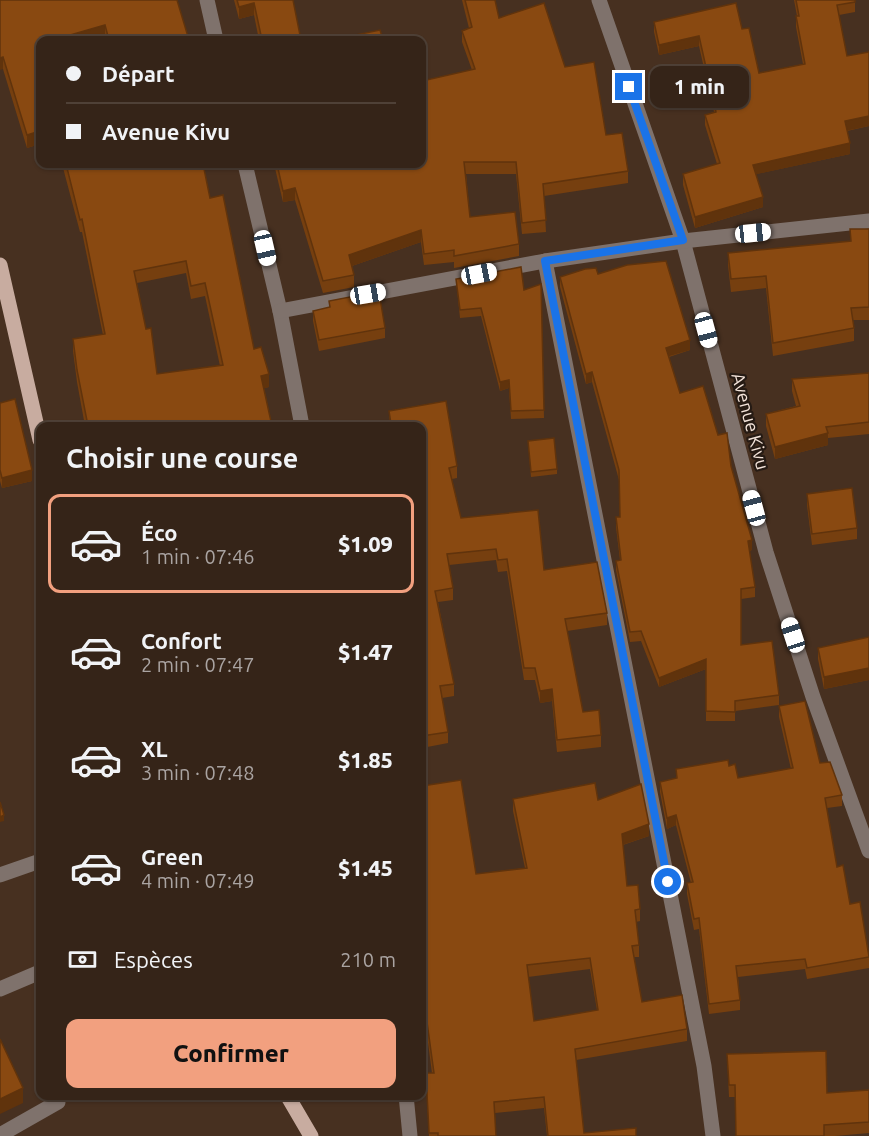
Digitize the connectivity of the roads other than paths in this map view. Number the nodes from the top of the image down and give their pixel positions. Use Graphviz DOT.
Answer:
graph roads {
  1 [pos="207,0"];
  2 [pos="599,0"];
  3 [pos="215,36"];
  4 [pos="246,168"];
  5 [pos="869,221"];
  6 [pos="683,240"];
  7 [pos="545,261"];
  8 [pos="0,265"];
  9 [pos="280,311"];
  10 [pos="36,422"];
  11 [pos="301,422"];
  12 [pos="869,851"];
  13 [pos="36,868"];
  14 [pos="0,875"];
  15 [pos="36,974"];
  16 [pos="0,989"];
  17 [pos="58,1100"];
  18 [pos="290,1100"];
  19 [pos="406,1100"];
  20 [pos="0,1135"];
  21 [pos="311,1136"];
  22 [pos="410,1136"];
  23 [pos="713,1136"];
  1 -- 3 [label="street"];
  2 -- 6 [label="street, Avenue Kivu"];
  4 -- 9 [label="street"];
  5 -- 6 [label="street"];
  6 -- 7 [label="street"];
  6 -- 12 [label="street, Avenue Kivu"];
  7 -- 9 [label="street"];
  7 -- 23 [label="street"];
  8 -- 10 [label="main road"];
  9 -- 11 [label="street"];
  13 -- 14 [label="street"];
  15 -- 16 [label="street"];
  17 -- 20 [label="street"];
  18 -- 21 [label="main road"];
  19 -- 22 [label="street"];
}
